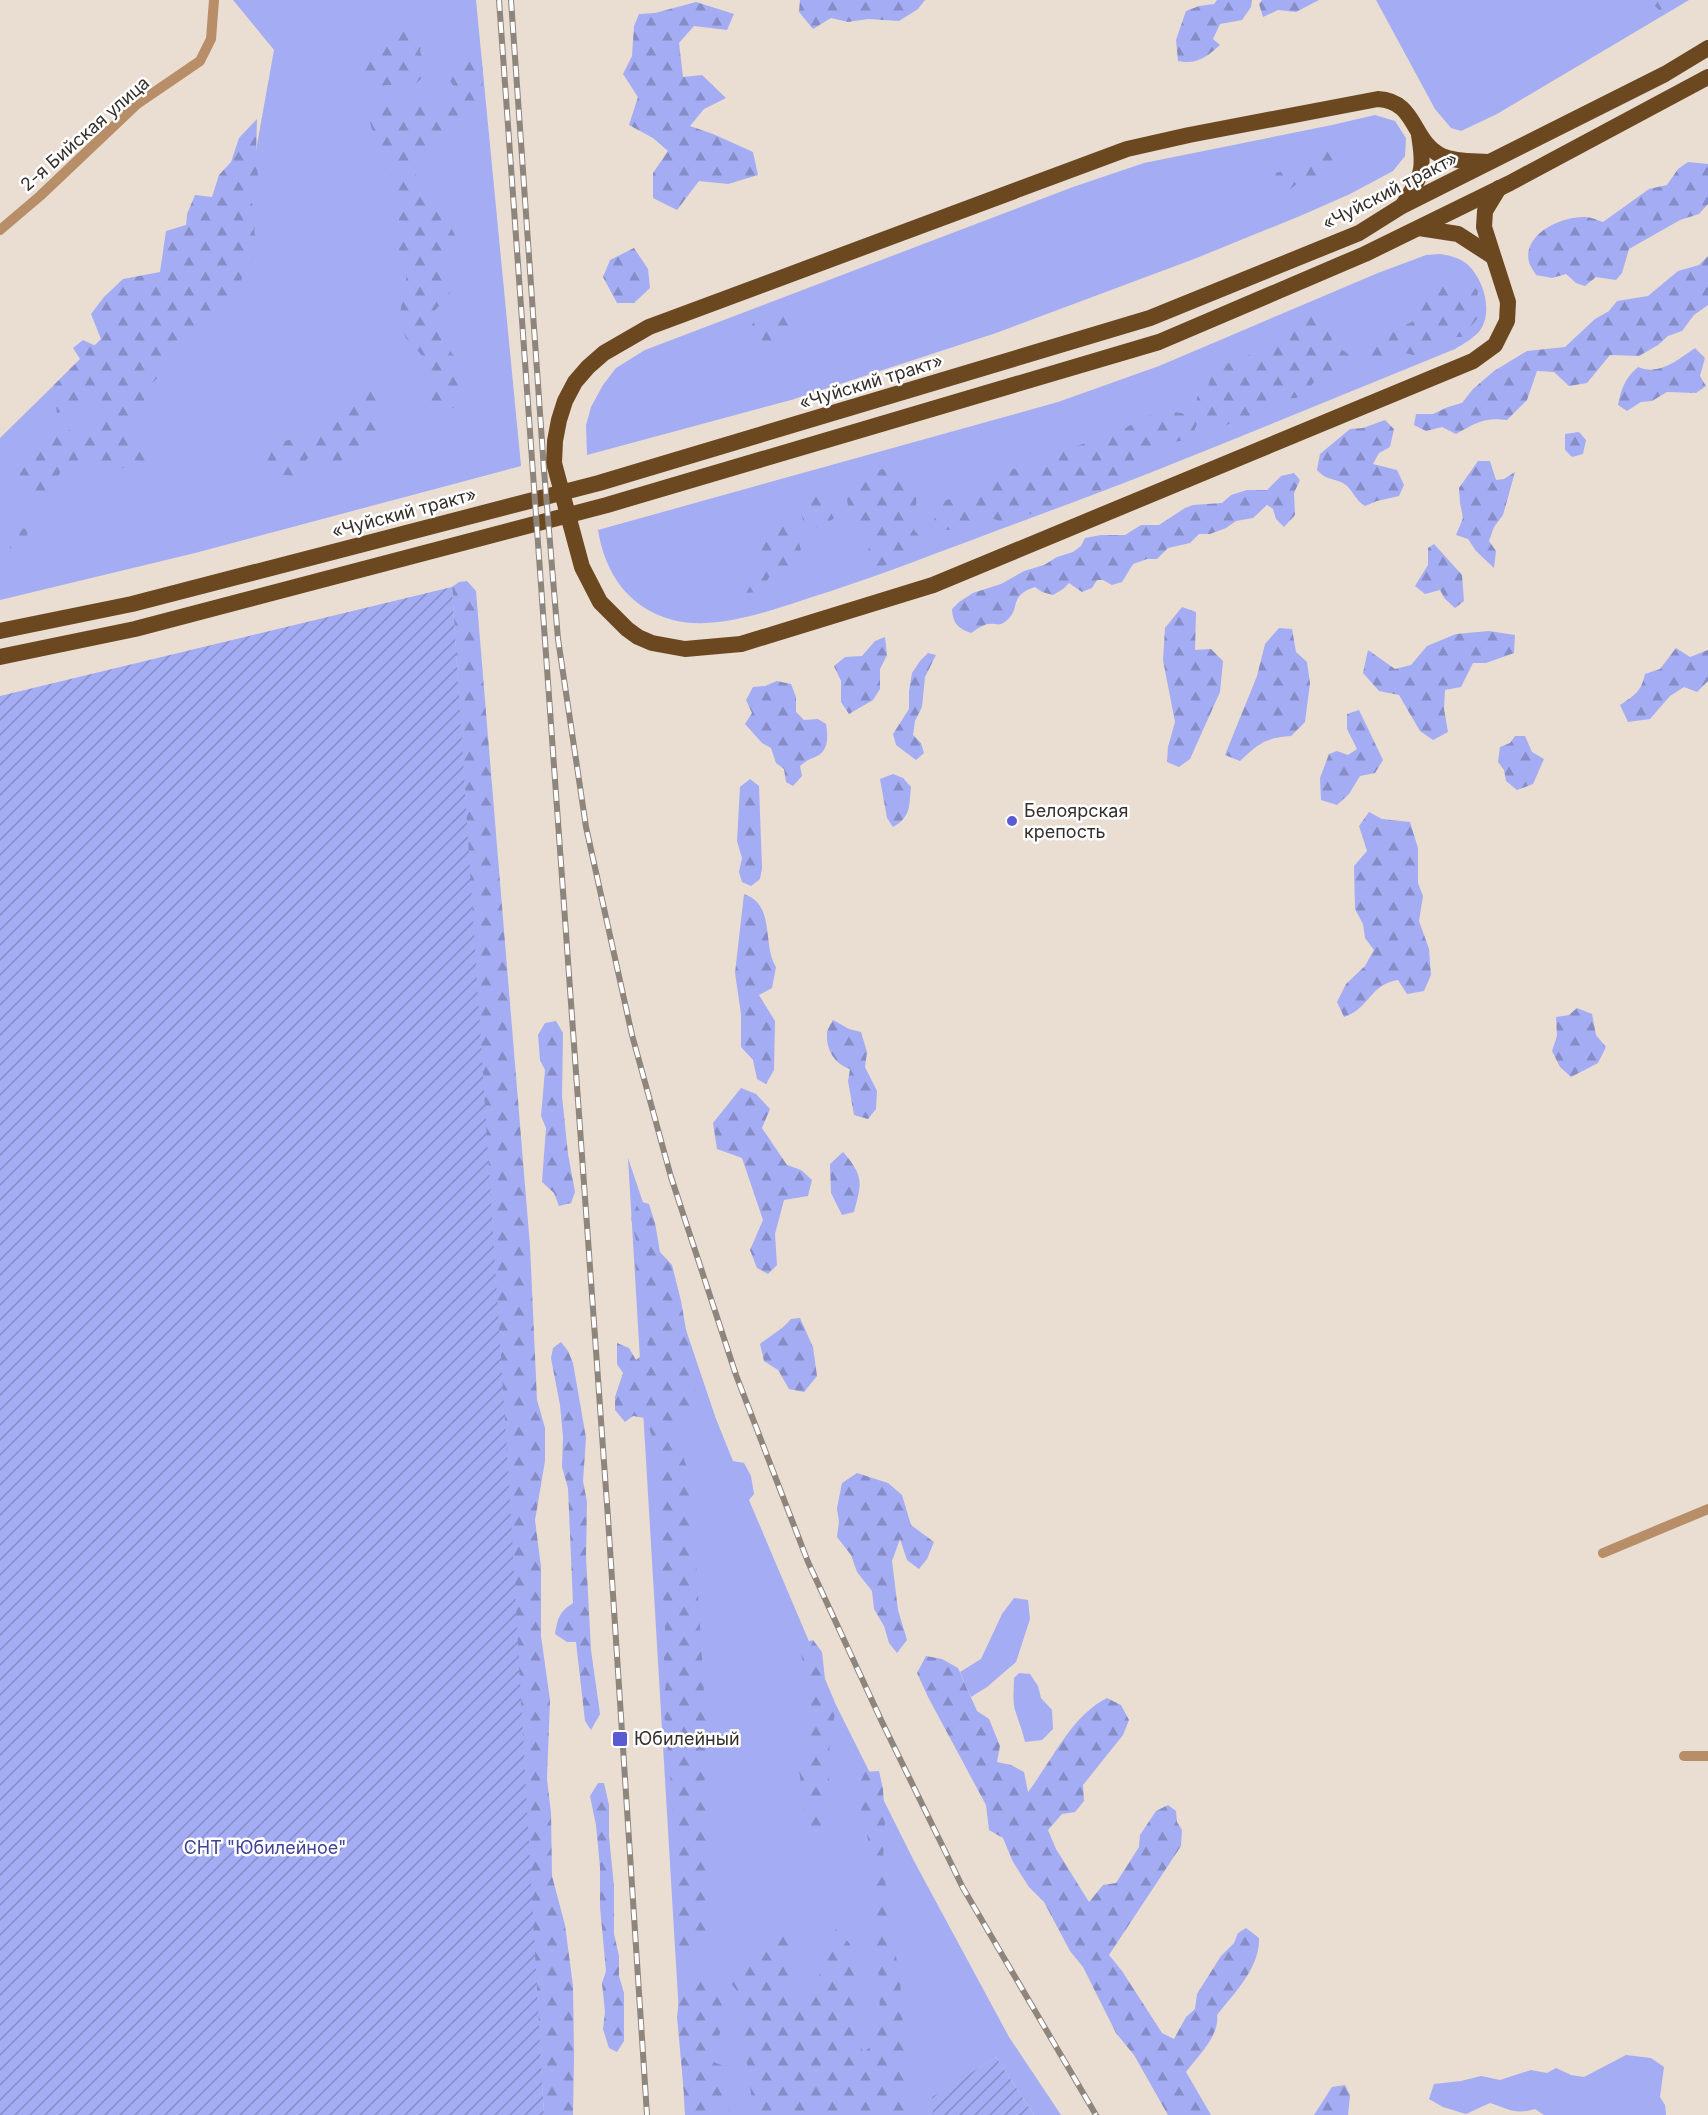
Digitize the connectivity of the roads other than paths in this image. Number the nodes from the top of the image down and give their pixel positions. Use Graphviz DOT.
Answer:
graph roads {
  1 [pos="214,0"];
  2 [pos="1708,48"];
  3 [pos="1708,76"];
  4 [pos="1419,134"];
  5 [pos="1488,162"];
  6 [pos="1499,188"];
  7 [pos="1402,206"];
  8 [pos="1418,228"];
  9 [pos="0,230"];
  10 [pos="1492,256"];
  11 [pos="0,631"];
  12 [pos="0,657"];
  13 [pos="1708,1509"];
  14 [pos="1603,1553"];
  15 [pos="1684,1756"];
  16 [pos="1708,1756"];
  1 -- 9 [label="street, 2-я Бийская улица"];
  2 -- 5 [label="highway, «Чуйский тракт»"];
  3 -- 6 [label="highway"];
  4 -- 5 [label="highway"];
  4 -- 7 [label="highway"];
  4 -- 10 [label="highway"];
  5 -- 7 [label="highway, «Чуйский тракт»"];
  6 -- 8 [label="highway"];
  6 -- 10 [label="highway"];
  7 -- 11 [label="highway, «Чуйский тракт»"];
  8 -- 10 [label="highway"];
  8 -- 12 [label="highway"];
  13 -- 14 [label="street"];
  15 -- 16 [label="street"];
}
